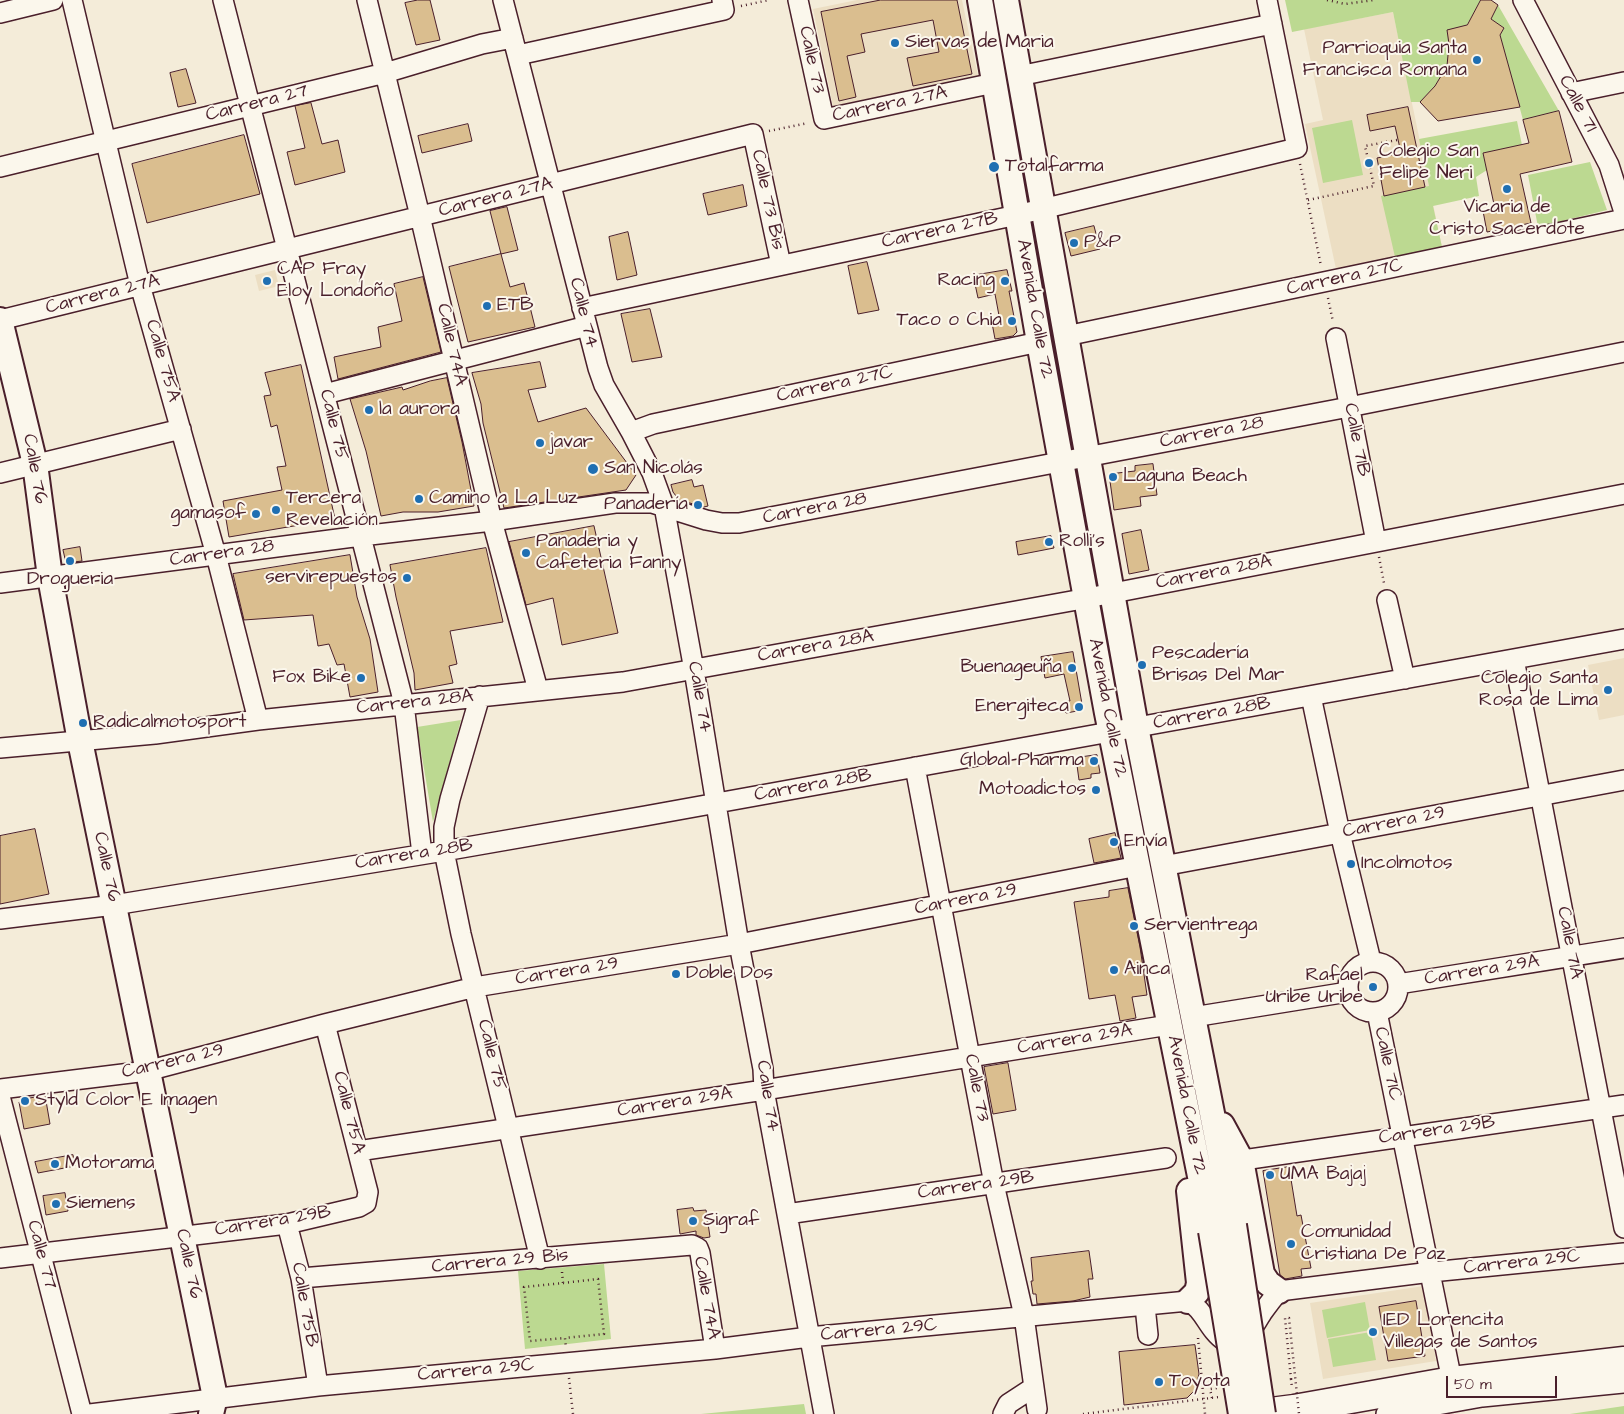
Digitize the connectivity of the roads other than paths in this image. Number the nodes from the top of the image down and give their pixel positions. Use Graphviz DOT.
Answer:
graph roads {
  1 [pos="54,0"];
  2 [pos="72,0"];
  3 [pos="224,0"];
  4 [pos="367,0"];
  5 [pos="504,0"];
  6 [pos="798,0"];
  7 [pos="980,0"];
  8 [pos="1006,0"];
  9 [pos="1267,0"];
  10 [pos="1523,0"];
  11 [pos="723,5"];
  12 [pos="0,13"];
  13 [pos="1272,24"];
  14 [pos="515,46"];
  15 [pos="385,73"];
  16 [pos="1020,76"];
  17 [pos="1624,82"];
  18 [pos="994,83"];
  19 [pos="1571,93"];
  20 [pos="250,105"];
  21 [pos="824,119"];
  22 [pos="753,134"];
  23 [pos="106,142"];
  24 [pos="0,167"];
  25 [pos="551,184"];
  26 [pos="1043,208"];
  27 [pos="1624,212"];
  28 [pos="1017,215"];
  29 [pos="420,216"];
  30 [pos="1624,219"];
  31 [pos="287,249"];
  32 [pos="781,265"];
  33 [pos="140,285"];
  34 [pos="584,317"];
  35 [pos="0,320"];
  36 [pos="1066,336"];
  37 [pos="1336,338"];
  38 [pos="1039,342"];
  39 [pos="1624,352"];
  40 [pos="454,360"];
  41 [pos="325,394"];
  42 [pos="1350,407"];
  43 [pos="181,428"];
  44 [pos="631,432"];
  45 [pos="1088,456"];
  46 [pos="1061,462"];
  47 [pos="36,464"];
  48 [pos="0,473"];
  49 [pos="1624,494"];
  50 [pos="664,506"];
  51 [pos="492,521"];
  52 [pos="361,536"];
  53 [pos="1376,542"];
  54 [pos="216,555"];
  55 [pos="50,577"];
  56 [pos="0,583"];
  57 [pos="1112,593"];
  58 [pos="1086,598"];
  59 [pos="1388,600"];
  60 [pos="1624,639"];
  61 [pos="1514,659"];
  62 [pos="694,670"];
  63 [pos="1405,679"];
  64 [pos="538,690"];
  65 [pos="480,696"];
  66 [pos="1311,696"];
  67 [pos="404,704"];
  68 [pos="258,720"];
  69 [pos="1136,727"];
  70 [pos="1110,732"];
  71 [pos="80,741"];
  72 [pos="0,748"];
  73 [pos="915,767"];
  74 [pos="1624,780"];
  75 [pos="1540,795"];
  76 [pos="717,803"];
  77 [pos="1340,833"];
  78 [pos="444,851"];
  79 [pos="422,854"];
  80 [pos="1138,866"];
  81 [pos="1163,866"];
  82 [pos="941,905"];
  83 [pos="114,906"];
  84 [pos="0,919"];
  85 [pos="739,944"];
  86 [pos="1624,948"];
  87 [pos="1572,956"];
  88 [pos="1371,961"];
  89 [pos="1398,984"];
  90 [pos="475,987"];
  91 [pos="1348,992"];
  92 [pos="1377,1012"];
  93 [pos="1193,1017"];
  94 [pos="325,1024"];
  95 [pos="1169,1025"];
  96 [pos="970,1057"];
  97 [pos="147,1072"];
  98 [pos="0,1090"];
  99 [pos="764,1090"];
  100 [pos="0,1096"];
  101 [pos="1624,1105"];
  102 [pos="1211,1106"];
  103 [pos="1601,1108"];
  104 [pos="509,1128"];
  105 [pos="1191,1132"];
  106 [pos="1402,1136"];
  107 [pos="358,1151"];
  108 [pos="1166,1158"];
  109 [pos="1250,1159"];
  110 [pos="994,1184"];
  111 [pos="366,1203"];
  112 [pos="787,1214"];
  113 [pos="288,1224"];
  114 [pos="1624,1228"];
  115 [pos="183,1236"];
  116 [pos="698,1248"];
  117 [pos="1624,1253"];
  118 [pos="41,1254"];
  119 [pos="0,1258"];
  120 [pos="540,1259"];
  121 [pos="1431,1272"];
  122 [pos="301,1278"];
  123 [pos="1279,1291"];
  124 [pos="1191,1303"];
  125 [pos="1145,1306"];
  126 [pos="1024,1316"];
  127 [pos="1148,1335"];
  128 [pos="809,1337"];
  129 [pos="715,1349"];
  130 [pos="1624,1361"];
  131 [pos="1452,1381"];
  132 [pos="1624,1383"];
  133 [pos="318,1386"];
  134 [pos="1034,1387"];
  135 [pos="213,1406"];
  136 [pos="1038,1409"];
  137 [pos="82,1414"];
  138 [pos="90,1414"];
  139 [pos="824,1414"];
  140 [pos="1003,1414"];
  141 [pos="1241,1414"];
  142 [pos="1256,1414"];
  143 [pos="1263,1414"];
  144 [pos="1386,1414"];
  1 -- 12 [label="street"];
  2 -- 23 [label="street, Calle 75A"];
  3 -- 20 [label="street, Calle 75"];
  4 -- 15 [label="street, Calle 74A"];
  5 -- 14 [label="street, Calle 74"];
  6 -- 21 [label="street, Calle 73"];
  7 -- 18 [label="main road, Avenida Calle 72"];
  8 -- 16 [label="main road, Avenida Calle 72"];
  9 -- 13 [label="street"];
  10 -- 19 [label="street, Calle 71"];
  11 -- 14 [label="street, Carrera 27"];
  13 -- 16 [label="street"];
  13 -- 26 [label="street, Carrera 27B"];
  14 -- 15 [label="street, Carrera 27"];
  14 -- 25 [label="street, Calle 74"];
  15 -- 20 [label="street, Carrera 27"];
  15 -- 29 [label="street, Calle 74A"];
  16 -- 26 [label="main road, Avenida Calle 72"];
  17 -- 19 [label="street"];
  18 -- 21 [label="street, Carrera 27A"];
  18 -- 28 [label="main road, Avenida Calle 72"];
  19 -- 27 [label="street, Calle 71"];
  20 -- 23 [label="street, Carrera 27"];
  20 -- 31 [label="street, Calle 75"];
  22 -- 25 [label="street, Carrera 27A"];
  22 -- 32 [label="street, Calle 73 Bis"];
  23 -- 24 [label="street, Carrera 27"];
  23 -- 33 [label="street, Calle 75A"];
  25 -- 29 [label="street, Carrera 27A"];
  25 -- 34 [label="street, Calle 74"];
  26 -- 28 [label="street, Carrera 27B"];
  26 -- 36 [label="main road, Avenida Calle 72"];
  28 -- 32 [label="street, Carrera 27B"];
  28 -- 38 [label="main road, Avenida Calle 72"];
  29 -- 31 [label="street, Carrera 27A"];
  29 -- 40 [label="street, Calle 74A"];
  30 -- 36 [label="street, Carrera 27C"];
  31 -- 33 [label="street, Carrera 27A"];
  31 -- 41 [label="street, Calle 75"];
  32 -- 34 [label="street, Carrera 27B"];
  33 -- 35 [label="street, Carrera 27A"];
  33 -- 43 [label="street, Calle 75A"];
  34 -- 40 [label="street, Carrera 27B"];
  34 -- 44 [label="street, Calle 74"];
  35 -- 47 [label="main road, Calle 76"];
  36 -- 45 [label="main road, Avenida Calle 72"];
  37 -- 42 [label="street, Calle 71B"];
  38 -- 44 [label="street, Carrera 27C"];
  38 -- 46 [label="main road, Avenida Calle 72"];
  39 -- 42 [label="street, Carrera 28"];
  40 -- 41 [label="street, Carrera 27B"];
  40 -- 51 [label="street, Calle 74A"];
  41 -- 52 [label="street, Calle 75"];
  42 -- 45 [label="street, Carrera 28"];
  42 -- 53 [label="street, Calle 71B"];
  43 -- 47 [label="street"];
  43 -- 54 [label="street, Calle 75A"];
  44 -- 50 [label="street, Calle 74"];
  45 -- 46 [label="street, Carrera 28"];
  45 -- 57 [label="main road, Avenida Calle 72"];
  46 -- 50 [label="street, Carrera 28"];
  46 -- 58 [label="main road, Avenida Calle 72"];
  47 -- 48 [label="street"];
  47 -- 55 [label="main road, Calle 76"];
  49 -- 53 [label="street, Carrera 28A"];
  50 -- 51 [label="street, Carrera 28"];
  50 -- 62 [label="street, Calle 74"];
  51 -- 52 [label="street, Carrera 28"];
  51 -- 64 [label="street, Calle 74A"];
  52 -- 54 [label="street, Carrera 28"];
  52 -- 67 [label="street, Calle 75"];
  53 -- 57 [label="street, Carrera 28A"];
  54 -- 55 [label="street, Carrera 28"];
  54 -- 68 [label="street, Calle 75A"];
  55 -- 56 [label="street, Carrera 28"];
  55 -- 71 [label="main road, Calle 76"];
  57 -- 58 [label="street, Carrera 28A"];
  57 -- 69 [label="main road, Avenida Calle 72"];
  58 -- 62 [label="street, Carrera 28A"];
  58 -- 70 [label="main road, Avenida Calle 72"];
  59 -- 63 [label="street"];
  60 -- 61 [label="street, Carrera 28B"];
  61 -- 63 [label="street, Carrera 28B"];
  61 -- 75 [label="street, Calle 71A"];
  62 -- 64 [label="street, Carrera 28A"];
  62 -- 76 [label="street, Calle 74"];
  63 -- 66 [label="street, Carrera 28B"];
  64 -- 65 [label="street, Carrera 28A"];
  65 -- 67 [label="street, Carrera 28A"];
  65 -- 78 [label="street, Calle 75"];
  66 -- 69 [label="street, Carrera 28B"];
  66 -- 77 [label="street"];
  67 -- 68 [label="street, Carrera 28A"];
  67 -- 79 [label="street, Calle 75"];
  68 -- 71 [label="street, Carrera 28A"];
  69 -- 70 [label="street, Carrera 28B"];
  69 -- 81 [label="main road, Avenida Calle 72"];
  70 -- 73 [label="street, Carrera 28B"];
  70 -- 80 [label="main road, Avenida Calle 72"];
  71 -- 72 [label="street, Carrera 28A"];
  71 -- 83 [label="main road, Calle 76"];
  73 -- 76 [label="street, Carrera 28B"];
  73 -- 82 [label="street, Calle 73"];
  74 -- 75 [label="street, Carrera 29"];
  75 -- 77 [label="street, Carrera 29"];
  75 -- 87 [label="street, Calle 71A"];
  76 -- 78 [label="street, Carrera 28B"];
  76 -- 85 [label="street, Calle 74"];
  77 -- 81 [label="street, Carrera 29"];
  77 -- 88 [label="street"];
  78 -- 79 [label="street, Carrera 28B"];
  78 -- 90 [label="street, Calle 75"];
  79 -- 83 [label="street, Carrera 28B"];
  80 -- 82 [label="street, Carrera 29"];
  80 -- 95 [label="main road, Avenida Calle 72"];
  81 -- 93 [label="main road, Avenida Calle 72"];
  82 -- 85 [label="street, Carrera 29"];
  82 -- 96 [label="street, Calle 73"];
  83 -- 84 [label="street, Carrera 28B"];
  83 -- 97 [label="main road, Calle 76"];
  85 -- 90 [label="street, Carrera 29"];
  85 -- 99 [label="street, Calle 74"];
  86 -- 87 [label="street, Carrera 29A"];
  87 -- 89 [label="street, Carrera 29A"];
  87 -- 103 [label="street, Calle 71A"];
  88 -- 89 [label="street"];
  88 -- 91 [label="street"];
  89 -- 92 [label="street"];
  90 -- 94 [label="street, Carrera 29"];
  90 -- 104 [label="street, Calle 75"];
  91 -- 92 [label="street"];
  91 -- 93 [label="street"];
  92 -- 106 [label="street, Calle 71C"];
  93 -- 102 [label="main road, Avenida Calle 72"];
  94 -- 97 [label="street, Carrera 29"];
  94 -- 107 [label="street, Calle 75A"];
  95 -- 96 [label="street, Carrera 29A"];
  95 -- 105 [label="main road, Avenida Calle 72"];
  96 -- 99 [label="street, Carrera 29A"];
  96 -- 110 [label="street, Calle 73"];
  97 -- 98 [label="street, Carrera 29"];
  97 -- 115 [label="main road, Calle 76"];
  99 -- 104 [label="street, Carrera 29A"];
  99 -- 112 [label="street, Calle 74"];
  100 -- 118 [label="street, Calle 77"];
  101 -- 103 [label="street, Carrera 29B"];
  102 -- 123 [label="main road"];
  102 -- 143 [label="main road, Avenida Calle 72, bridge"];
  103 -- 106 [label="street, Carrera 29B"];
  103 -- 114 [label="street, Calle 71A"];
  104 -- 107 [label="street, Carrera 29A"];
  104 -- 120 [label="street, Calle 75"];
  105 -- 124 [label="main road"];
  105 -- 141 [label="main road, Avenida Calle 72, bridge"];
  106 -- 109 [label="street, Carrera 29B"];
  106 -- 121 [label="street, Calle 71C"];
  107 -- 111 [label="street, Calle 75A"];
  108 -- 110 [label="street, Carrera 29B"];
  110 -- 112 [label="street, Carrera 29B"];
  110 -- 126 [label="street, Calle 73"];
  111 -- 113 [label="street, Carrera 29B"];
  112 -- 128 [label="street, Calle 74"];
  113 -- 115 [label="street, Carrera 29B"];
  113 -- 122 [label="street, Calle 75B"];
  115 -- 118 [label="street, Carrera 29B"];
  115 -- 135 [label="main road, Calle 76"];
  116 -- 120 [label="street, Carrera 29 Bis"];
  116 -- 129 [label="street, Calle 74A"];
  117 -- 121 [label="street, Carrera 29C"];
  118 -- 119 [label="street, Carrera 29B"];
  118 -- 137 [label="street, Calle 77"];
  120 -- 122 [label="street, Carrera 29 Bis"];
  121 -- 123 [label="street, Carrera 29C"];
  121 -- 131 [label="street, Calle 71C"];
  122 -- 133 [label="street, Calle 75B"];
  123 -- 124 [label="street"];
  124 -- 125 [label="street, Carrera 29C"];
  125 -- 126 [label="street, Carrera 29C"];
  125 -- 127 [label="street"];
  126 -- 128 [label="street, Carrera 29C"];
  126 -- 134 [label="street, Calle 73"];
  128 -- 129 [label="street, Carrera 29C"];
  128 -- 139 [label="street, Calle 74"];
  129 -- 133 [label="street, Carrera 29C"];
  130 -- 131 [label="highway"];
  131 -- 142 [label="highway"];
  132 -- 144 [label="street"];
  133 -- 135 [label="street, Carrera 29C"];
  134 -- 136 [label="street, Calle 73"];
  134 -- 140 [label="street"];
  135 -- 138 [label="street, Carrera 29C"];
}
